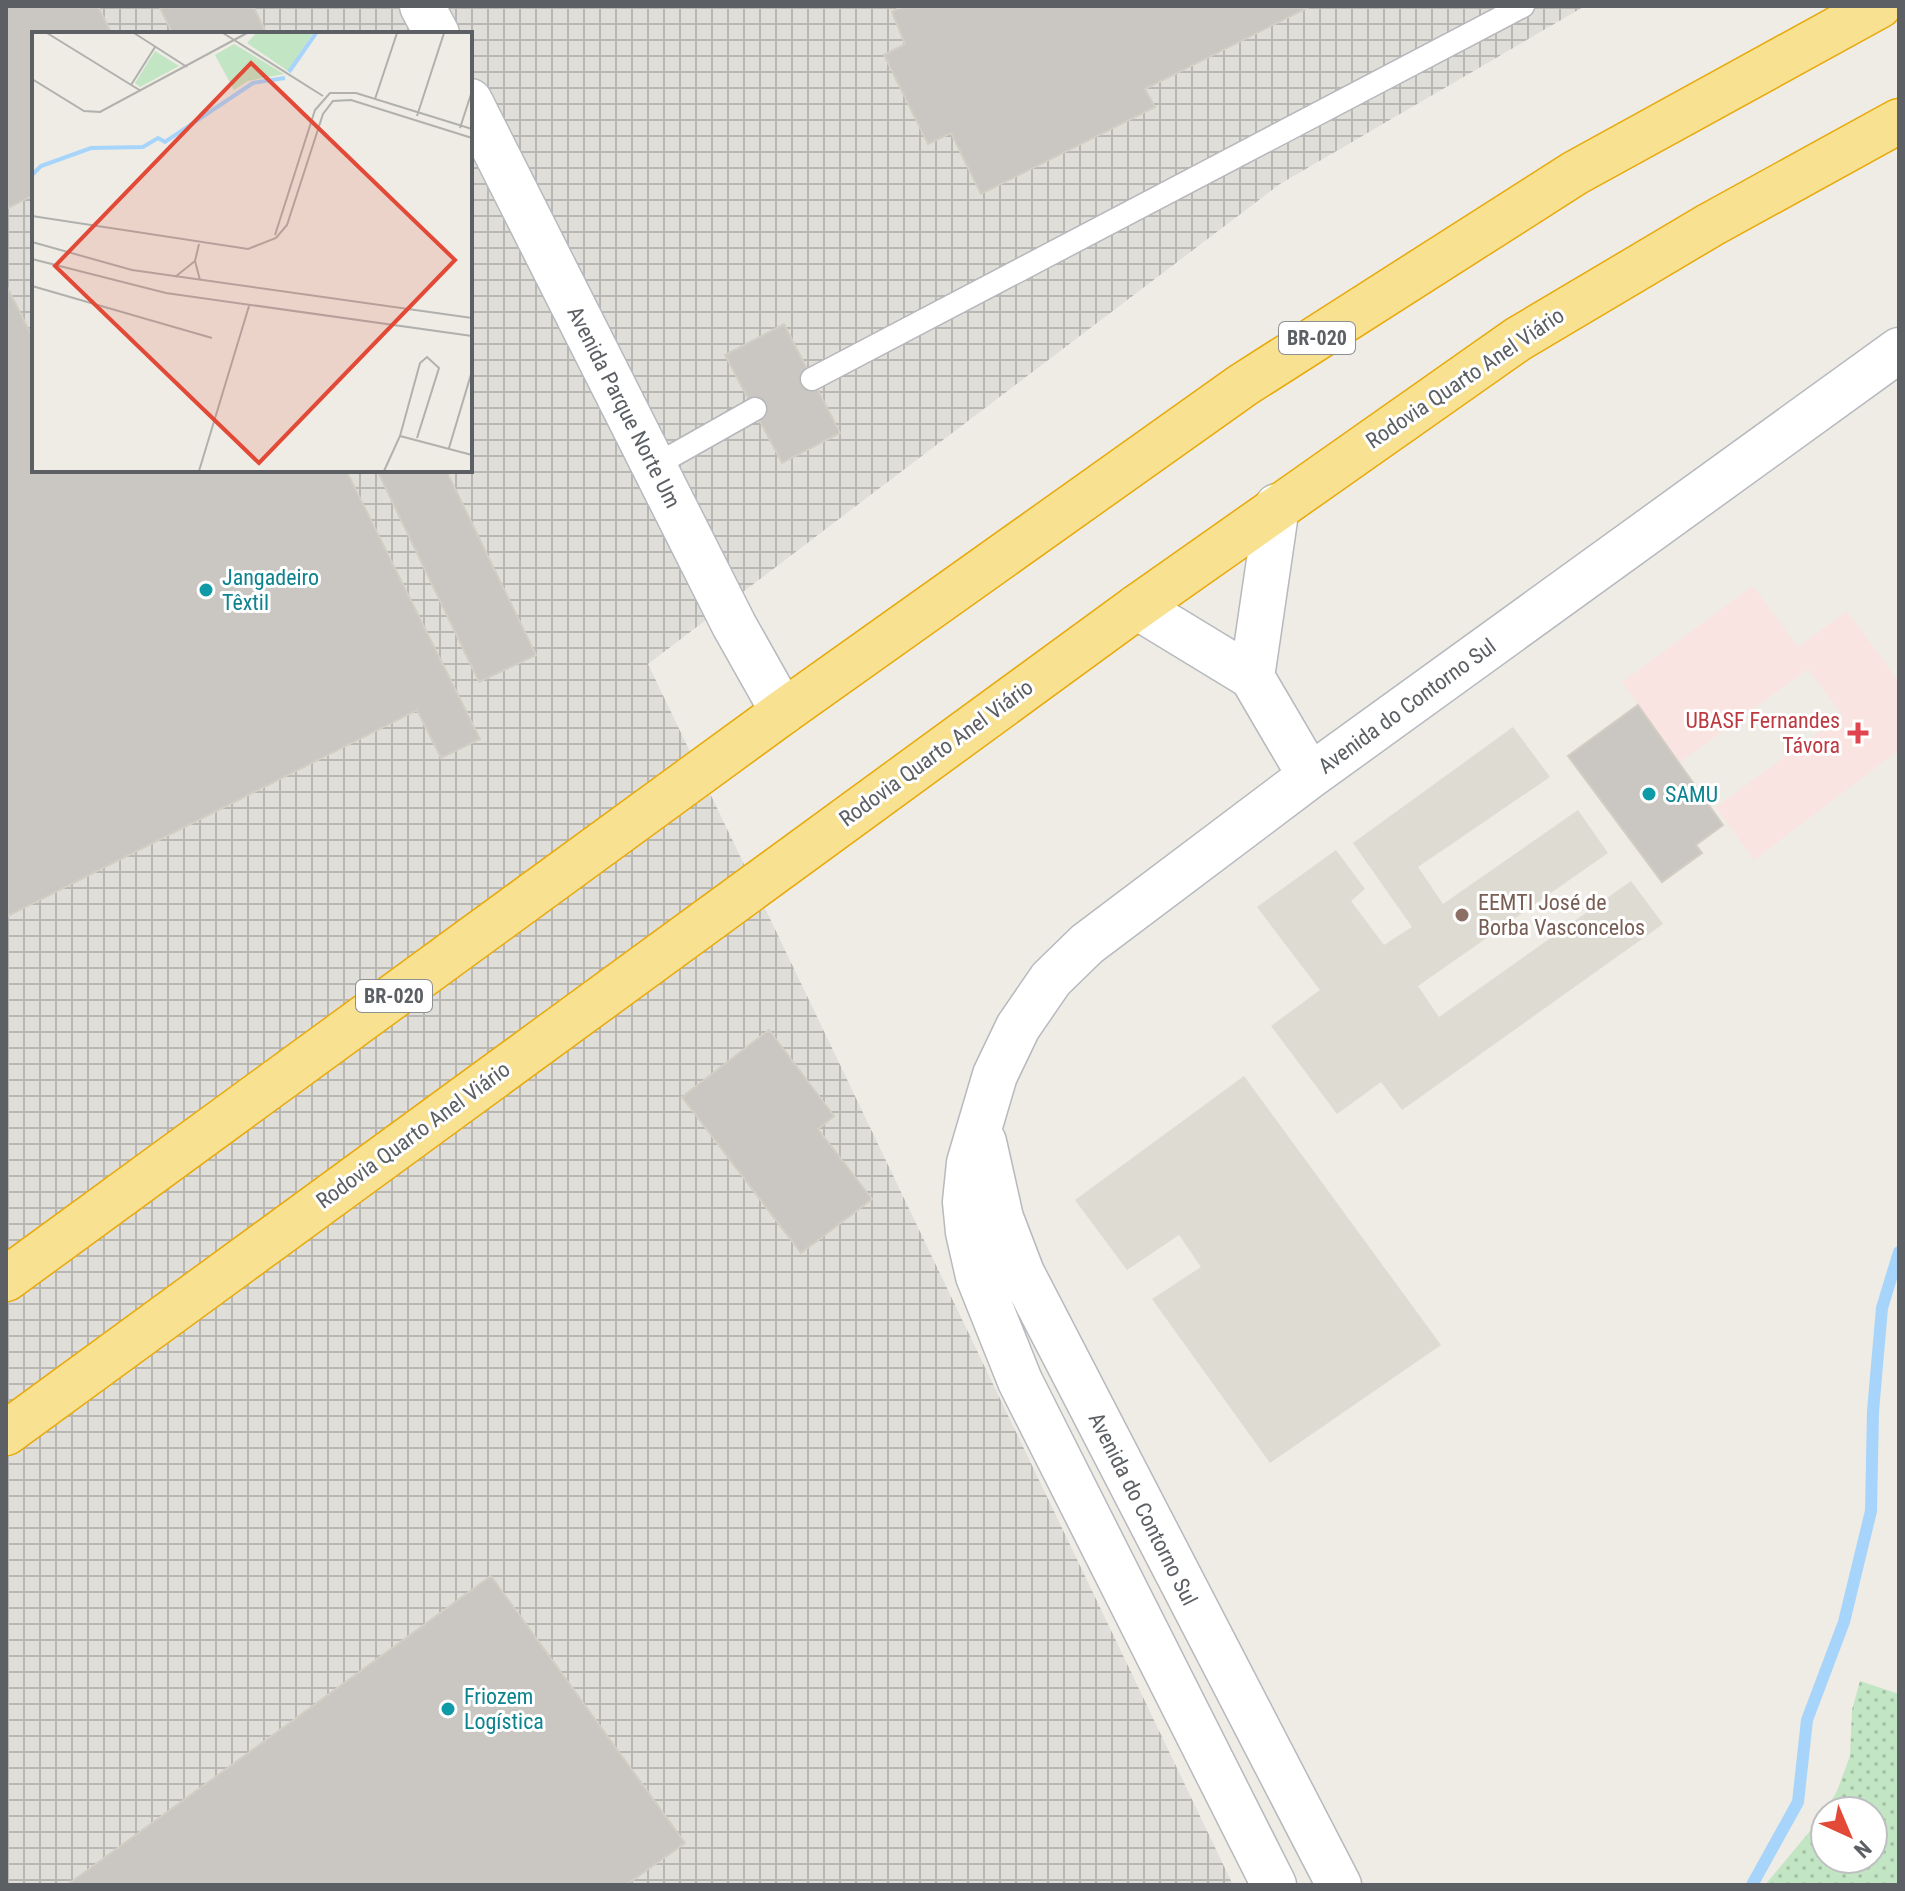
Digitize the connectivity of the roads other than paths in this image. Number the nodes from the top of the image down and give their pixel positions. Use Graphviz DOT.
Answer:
graph roads {
  1 [pos="422,6"];
  2 [pos="1523,6"];
  3 [pos="1879,6"];
  4 [pos="436,32"];
  5 [pos="472,105"];
  6 [pos="1899,121"];
  7 [pos="1899,350"];
  8 [pos="812,379"];
  9 [pos="755,409"];
  10 [pos="654,466"];
  11 [pos="1277,506"];
  12 [pos="1137,607"];
  13 [pos="1252,677"];
  14 [pos="783,712"];
  15 [pos="1310,776"];
  16 [pos="981,1120"];
  17 [pos="6,1279"];
  18 [pos="6,1433"];
  19 [pos="1274,1885"];
  20 [pos="1339,1885"];
  1 -- 4 [label="street"];
  2 -- 8 [label="lane"];
  3 -- 14 [label="highway, BR-020"];
  5 -- 10 [label="street, Avenida Parque Norte Um"];
  6 -- 11 [label="highway, Rodovia Quarto Anel Viário"];
  7 -- 15 [label="street, Avenida do Contorno Sul"];
  9 -- 10 [label="lane"];
  10 -- 14 [label="street, Avenida Parque Norte Um"];
  11 -- 12 [label="highway, Rodovia Quarto Anel Viário"];
  11 -- 13 [label="street"];
  12 -- 13 [label="street"];
  12 -- 18 [label="highway, Rodovia Quarto Anel Viário"];
  13 -- 15 [label="street"];
  14 -- 17 [label="highway, BR-020"];
  15 -- 16 [label="street, Avenida do Contorno Sul"];
  16 -- 19 [label="street, Avenida do Contorno Sul"];
  16 -- 20 [label="street, Avenida do Contorno Sul"];
}
